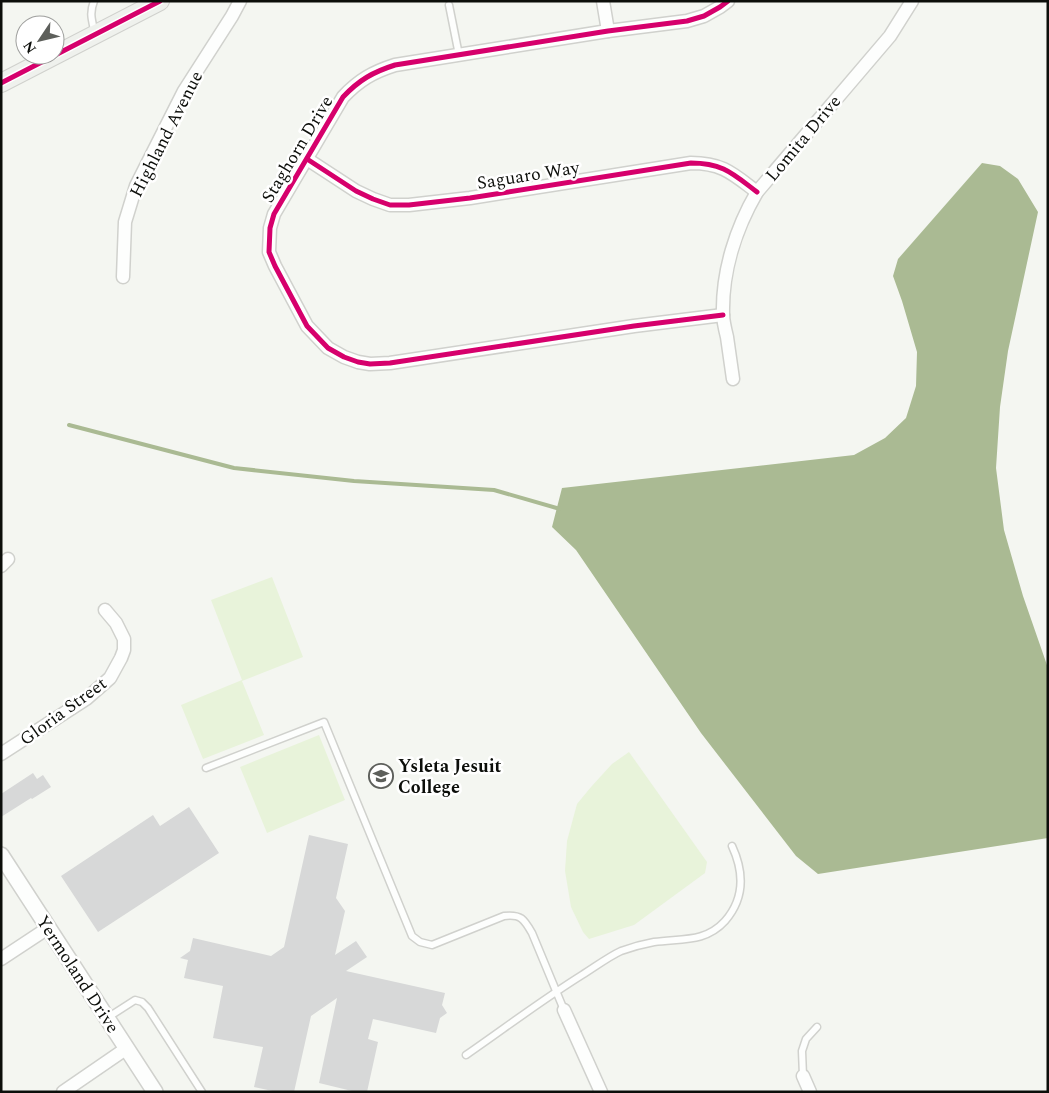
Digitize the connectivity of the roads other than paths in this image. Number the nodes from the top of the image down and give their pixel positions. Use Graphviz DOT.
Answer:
graph roads {
  1 [pos="94,1"];
  2 [pos="160,1"];
  3 [pos="240,1"];
  4 [pos="603,1"];
  5 [pos="728,1"];
  6 [pos="912,1"];
  7 [pos="449,5"];
  8 [pos="608,31"];
  9 [pos="96,35"];
  10 [pos="459,55"];
  11 [pos="1,83"];
  12 [pos="307,159"];
  13 [pos="757,192"];
  14 [pos="123,277"];
  15 [pos="723,315"];
  16 [pos="733,379"];
  17 [pos="105,610"];
  18 [pos="1,754"];
  19 [pos="206,768"];
  20 [pos="732,846"];
  21 [pos="1,855"];
  22 [pos="48,928"];
  23 [pos="1,959"];
  24 [pos="557,991"];
  25 [pos="564,1010"];
  26 [pos="107,1018"];
  27 [pos="817,1027"];
  28 [pos="127,1048"];
  29 [pos="466,1055"];
  30 [pos="803,1076"];
  31 [pos="63,1092"];
  32 [pos="155,1092"];
  33 [pos="202,1092"];
  34 [pos="601,1092"];
  35 [pos="810,1092"];
  1 -- 9 [label="lane"];
  2 -- 9 [label="main road"];
  3 -- 14 [label="street, Highland Avenue"];
  4 -- 8 [label="street"];
  5 -- 8 [label="street, Staghorn Drive"];
  6 -- 13 [label="street, Lomita Drive"];
  7 -- 10 [label="lane"];
  8 -- 10 [label="street, Staghorn Drive"];
  9 -- 11 [label="main road"];
  10 -- 12 [label="street, Staghorn Drive"];
  12 -- 13 [label="street, Saguaro Way"];
  12 -- 15 [label="street, Staghorn Drive"];
  13 -- 15 [label="street, Lomita Drive"];
  15 -- 16 [label="street, Lomita Drive"];
  17 -- 18 [label="street, Gloria Street"];
  19 -- 24 [label="lane"];
  20 -- 24 [label="lane"];
  21 -- 22 [label="street, Yermoland Drive"];
  22 -- 23 [label="street"];
  22 -- 26 [label="street, Yermoland Drive"];
  24 -- 25 [label="lane"];
  24 -- 29 [label="lane"];
  25 -- 34 [label="street"];
  26 -- 28 [label="street, Yermoland Drive"];
  26 -- 33 [label="lane"];
  27 -- 30 [label="lane"];
  28 -- 31 [label="street"];
  28 -- 32 [label="street, Yermoland Drive"];
  30 -- 35 [label="street"];
}
